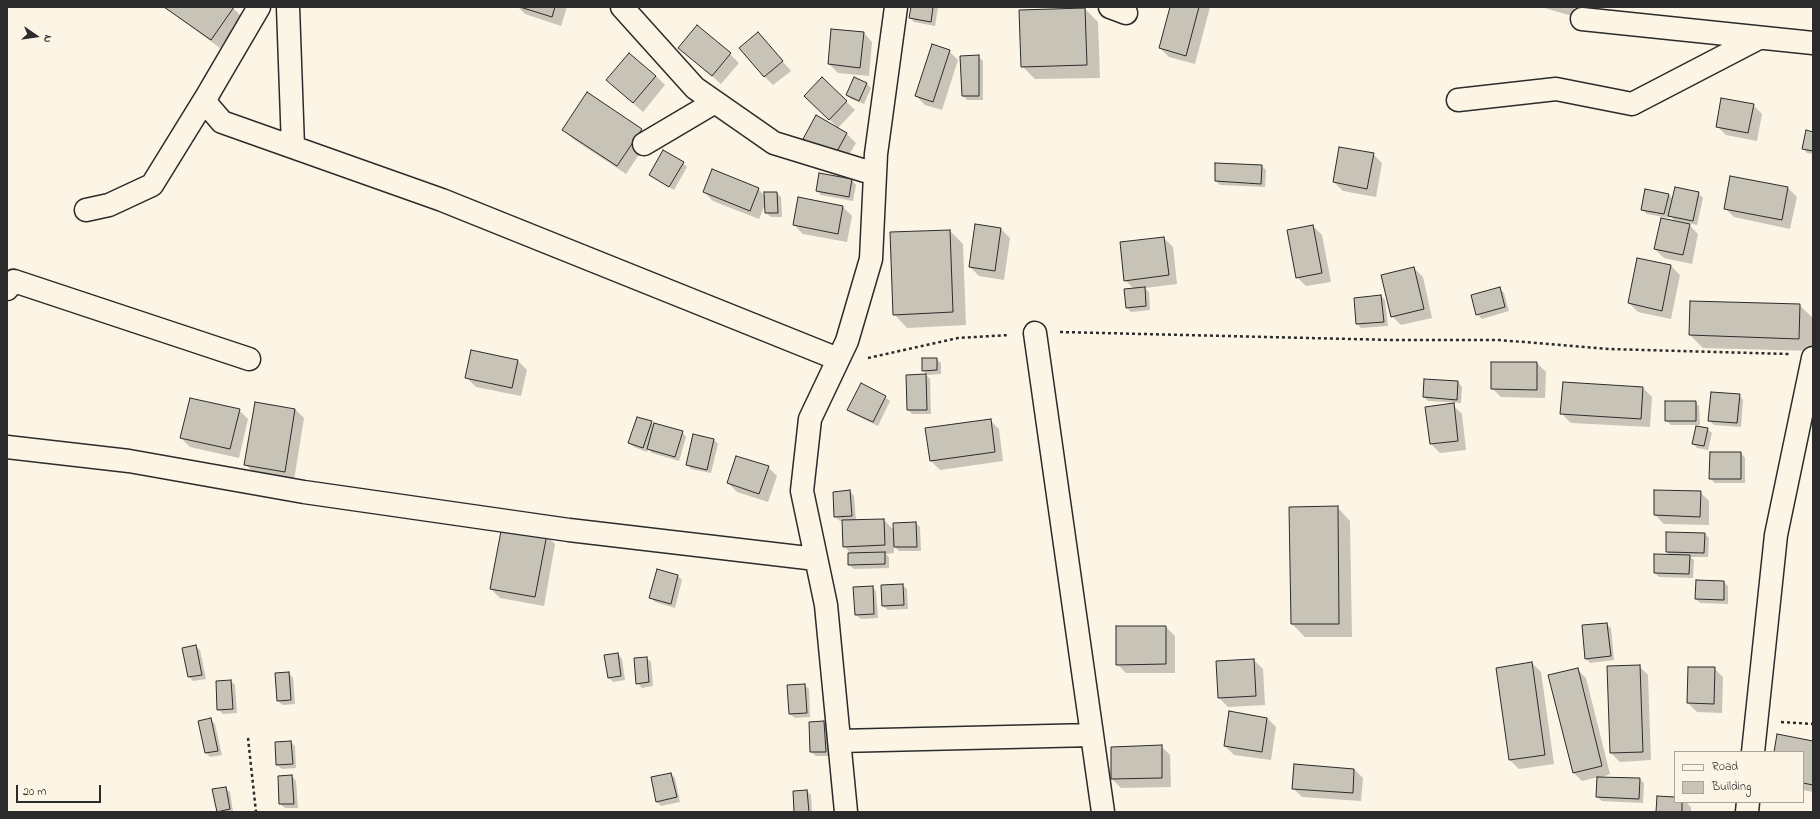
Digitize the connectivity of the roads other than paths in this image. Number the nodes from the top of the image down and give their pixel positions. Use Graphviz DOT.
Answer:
graph roads {
  1 [pos="259,7"];
  2 [pos="288,7"];
  3 [pos="622,7"];
  4 [pos="896,7"];
  5 [pos="1582,19"];
  6 [pos="1759,38"];
  7 [pos="1813,43"];
  8 [pos="210,91"];
  9 [pos="1458,100"];
  10 [pos="715,102"];
  11 [pos="644,144"];
  12 [pos="293,147"];
  13 [pos="875,174"];
  14 [pos="86,210"];
  15 [pos="7,288"];
  16 [pos="1035,333"];
  17 [pos="1813,358"];
  18 [pos="249,359"];
  19 [pos="838,359"];
  20 [pos="7,447"];
  21 [pos="816,559"];
  22 [pos="1092,734"];
  23 [pos="839,741"];
  24 [pos="1753,751"];
  25 [pos="846,812"];
  26 [pos="1103,812"];
  1 -- 8 [label="street"];
  2 -- 12 [label="street"];
  3 -- 10 [label="street"];
  4 -- 13 [label="street"];
  5 -- 6 [label="street"];
  6 -- 7 [label="street"];
  6 -- 9 [label="street"];
  8 -- 12 [label="street"];
  8 -- 14 [label="street"];
  10 -- 11 [label="street"];
  10 -- 13 [label="street"];
  12 -- 19 [label="street"];
  13 -- 19 [label="street"];
  15 -- 18 [label="street"];
  16 -- 22 [label="street"];
  17 -- 24 [label="street"];
  19 -- 21 [label="street"];
  20 -- 21 [label="street"];
  21 -- 23 [label="street"];
  22 -- 23 [label="street"];
  22 -- 26 [label="street"];
  23 -- 25 [label="street"];
}
